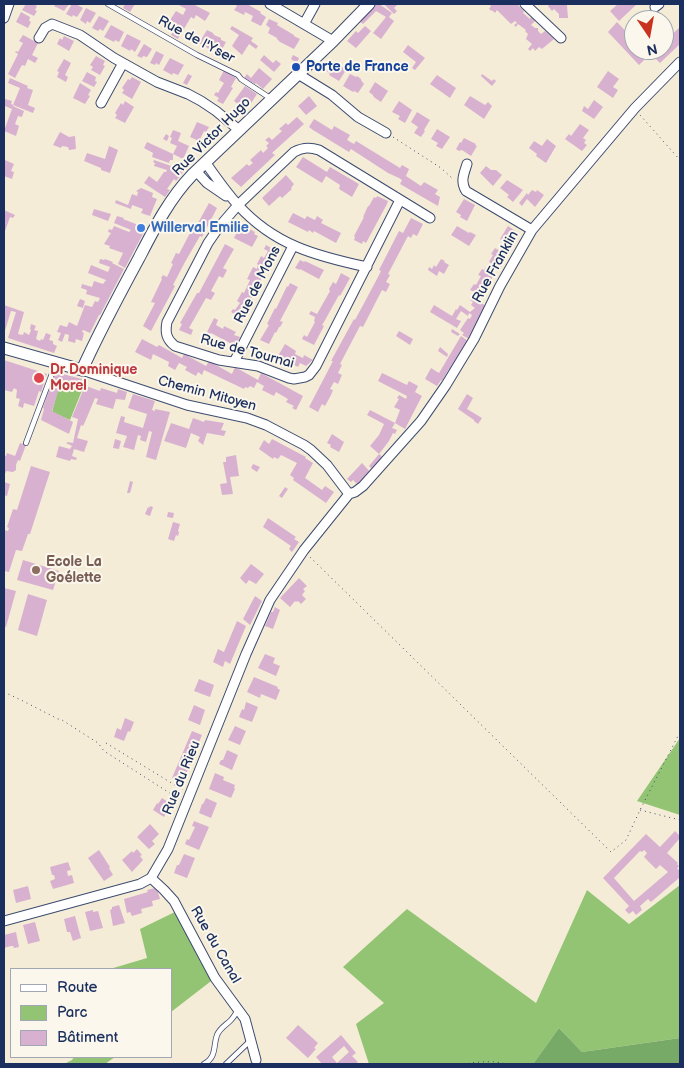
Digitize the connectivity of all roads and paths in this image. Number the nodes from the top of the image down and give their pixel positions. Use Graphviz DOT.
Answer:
graph roads {
  1 [pos="9,4"];
  2 [pos="108,4"];
  3 [pos="270,4"];
  4 [pos="315,4"];
  5 [pos="369,4"];
  6 [pos="525,4"];
  7 [pos="4,18"];
  8 [pos="304,24"];
  9 [pos="39,38"];
  10 [pos="561,38"];
  11 [pos="332,41"];
  12 [pos="680,62"];
  13 [pos="123,63"];
  14 [pos="298,74"];
  15 [pos="271,99"];
  16 [pos="101,103"];
  17 [pos="635,108"];
  18 [pos="238,130"];
  19 [pos="386,133"];
  20 [pos="680,160"];
  21 [pos="205,162"];
  22 [pos="467,164"];
  23 [pos="196,171"];
  24 [pos="454,180"];
  25 [pos="400,200"];
  26 [pos="238,205"];
  27 [pos="430,218"];
  28 [pos="532,230"];
  29 [pos="293,246"];
  30 [pos="367,267"];
  31 [pos="4,348"];
  32 [pos="234,362"];
  33 [pos="56,364"];
  34 [pos="82,370"];
  35 [pos="26,443"];
  36 [pos="349,494"];
  37 [pos="304,550"];
  38 [pos="4,692"];
  39 [pos="680,732"];
  40 [pos="106,743"];
  41 [pos="190,794"];
  42 [pos="186,804"];
  43 [pos="640,810"];
  44 [pos="680,820"];
  45 [pos="151,878"];
  46 [pos="4,921"];
  47 [pos="238,1010"];
  48 [pos="250,1041"];
  49 [pos="254,1062"];
  50 [pos="204,1064"];
  51 [pos="226,1064"];
  52 [pos="463,1064"];
  53 [pos="506,1064"];
  1 -- 7 [label="street"];
  2 -- 15 [label="lane, Rue de l'Yser"];
  3 -- 8 [label="street"];
  4 -- 8 [label="street"];
  5 -- 11 [label="street, Rue Victor Hugo"];
  6 -- 10 [label="street"];
  8 -- 11 [label="street"];
  9 -- 13 [label="street"];
  11 -- 14 [label="street, Rue Victor Hugo"];
  12 -- 17 [label="street, Rue Franklin"];
  13 -- 16 [label="street"];
  13 -- 18 [label="street"];
  14 -- 15 [label="street, Rue Victor Hugo"];
  14 -- 19 [label="street"];
  15 -- 18 [label="street, Rue Victor Hugo"];
  17 -- 20 [label="path"];
  17 -- 28 [label="street, Rue Franklin"];
  18 -- 21 [label="street, Rue Victor Hugo"];
  19 -- 24 [label="path"];
  21 -- 23 [label="street, Rue Victor Hugo"];
  21 -- 26 [label="street"];
  22 -- 28 [label="street"];
  23 -- 26 [label="street"];
  23 -- 34 [label="street, Rue Victor Hugo"];
  25 -- 26 [label="street, Rue de Tournai"];
  25 -- 27 [label="street, Rue de Tournai"];
  25 -- 30 [label="street, Rue de Tournai"];
  26 -- 29 [label="street"];
  26 -- 32 [label="street, Rue de Tournai"];
  28 -- 36 [label="street, Rue Franklin"];
  29 -- 30 [label="street"];
  29 -- 32 [label="street, Rue de Mons"];
  30 -- 32 [label="street, Rue de Tournai"];
  31 -- 33 [label="street"];
  33 -- 34 [label="street"];
  33 -- 35 [label="lane"];
  34 -- 36 [label="street, Chemin Mitoyen"];
  36 -- 37 [label="street"];
  37 -- 41 [label="street, Rue du Rieu"];
  37 -- 43 [label="path"];
  38 -- 42 [label="path"];
  39 -- 43 [label="path"];
  40 -- 41 [label="path"];
  41 -- 42 [label="street, Rue du Rieu"];
  42 -- 45 [label="street, Rue du Rieu"];
  43 -- 44 [label="path"];
  45 -- 46 [label="street"];
  45 -- 47 [label="street, Rue du Canal"];
  47 -- 48 [label="street, Rue du Canal"];
  47 -- 50 [label="lane"];
  48 -- 49 [label="street, Rue du Canal"];
  48 -- 51 [label="lane"];
  52 -- 53 [label="path"];
}
